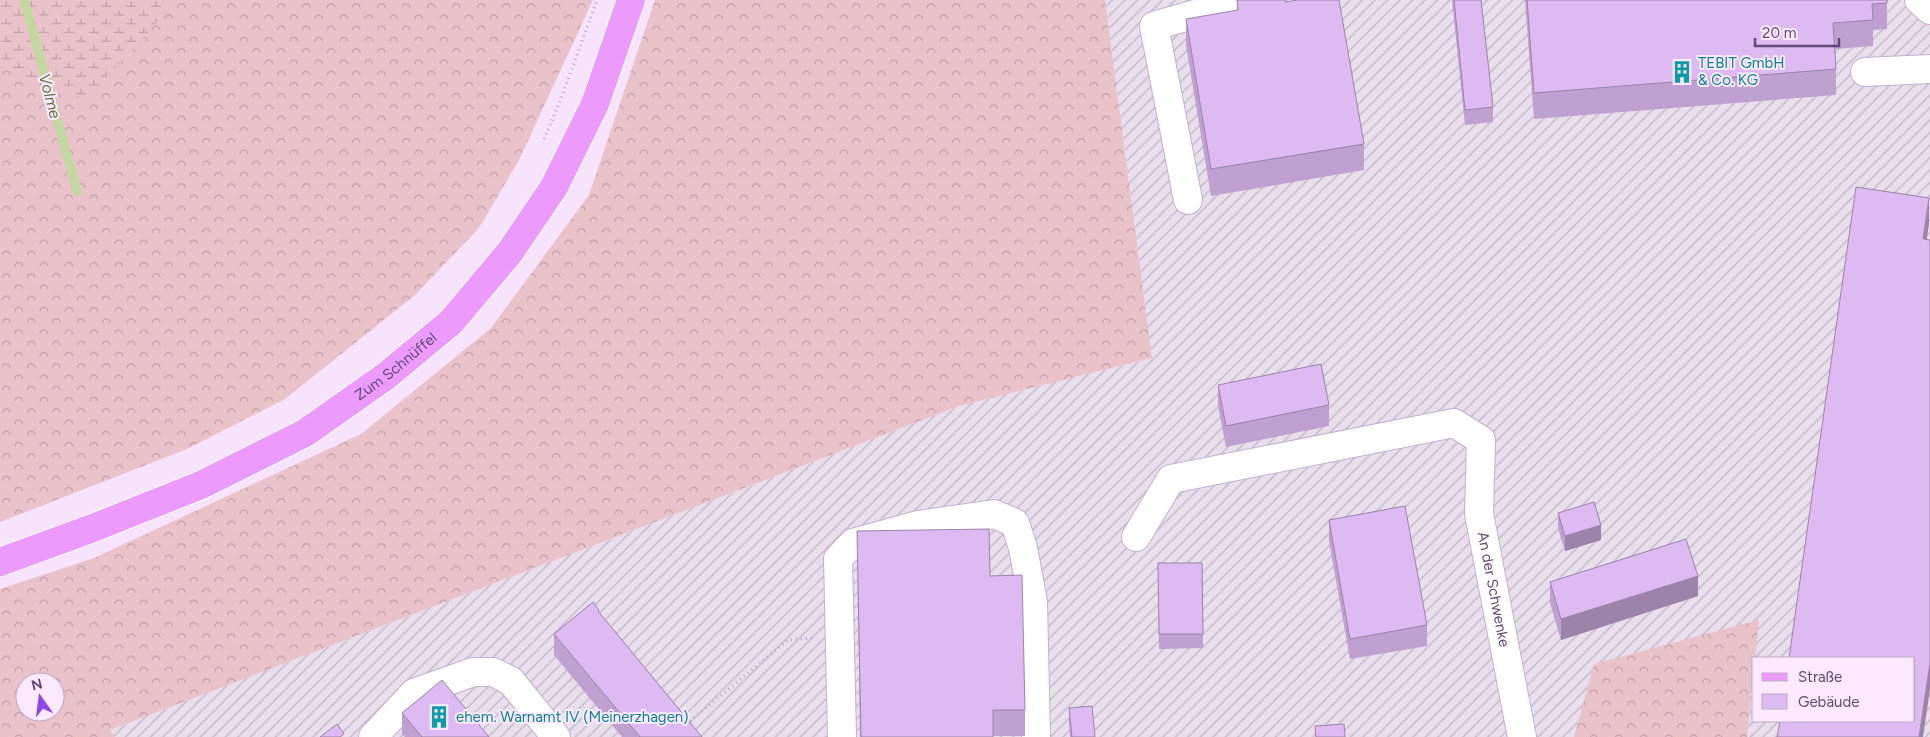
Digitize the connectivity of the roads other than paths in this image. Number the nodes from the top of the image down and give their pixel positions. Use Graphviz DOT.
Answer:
graph roads {
  1 [pos="631,0"];
  2 [pos="1244,0"];
  3 [pos="1919,0"];
  4 [pos="1930,10"];
  5 [pos="1930,70"];
  6 [pos="1865,72"];
  7 [pos="1188,200"];
  8 [pos="1136,537"];
  9 [pos="0,562"];
  10 [pos="373,737"];
  11 [pos="556,737"];
  12 [pos="842,737"];
  13 [pos="1036,737"];
  14 [pos="1522,737"];
  1 -- 9 [label="main road, Zum Schnüffel"];
  2 -- 7 [label="street"];
  3 -- 4 [label="street"];
  5 -- 6 [label="street"];
  8 -- 14 [label="street, An der Schwenke"];
  10 -- 11 [label="street"];
  12 -- 13 [label="street"];
}
